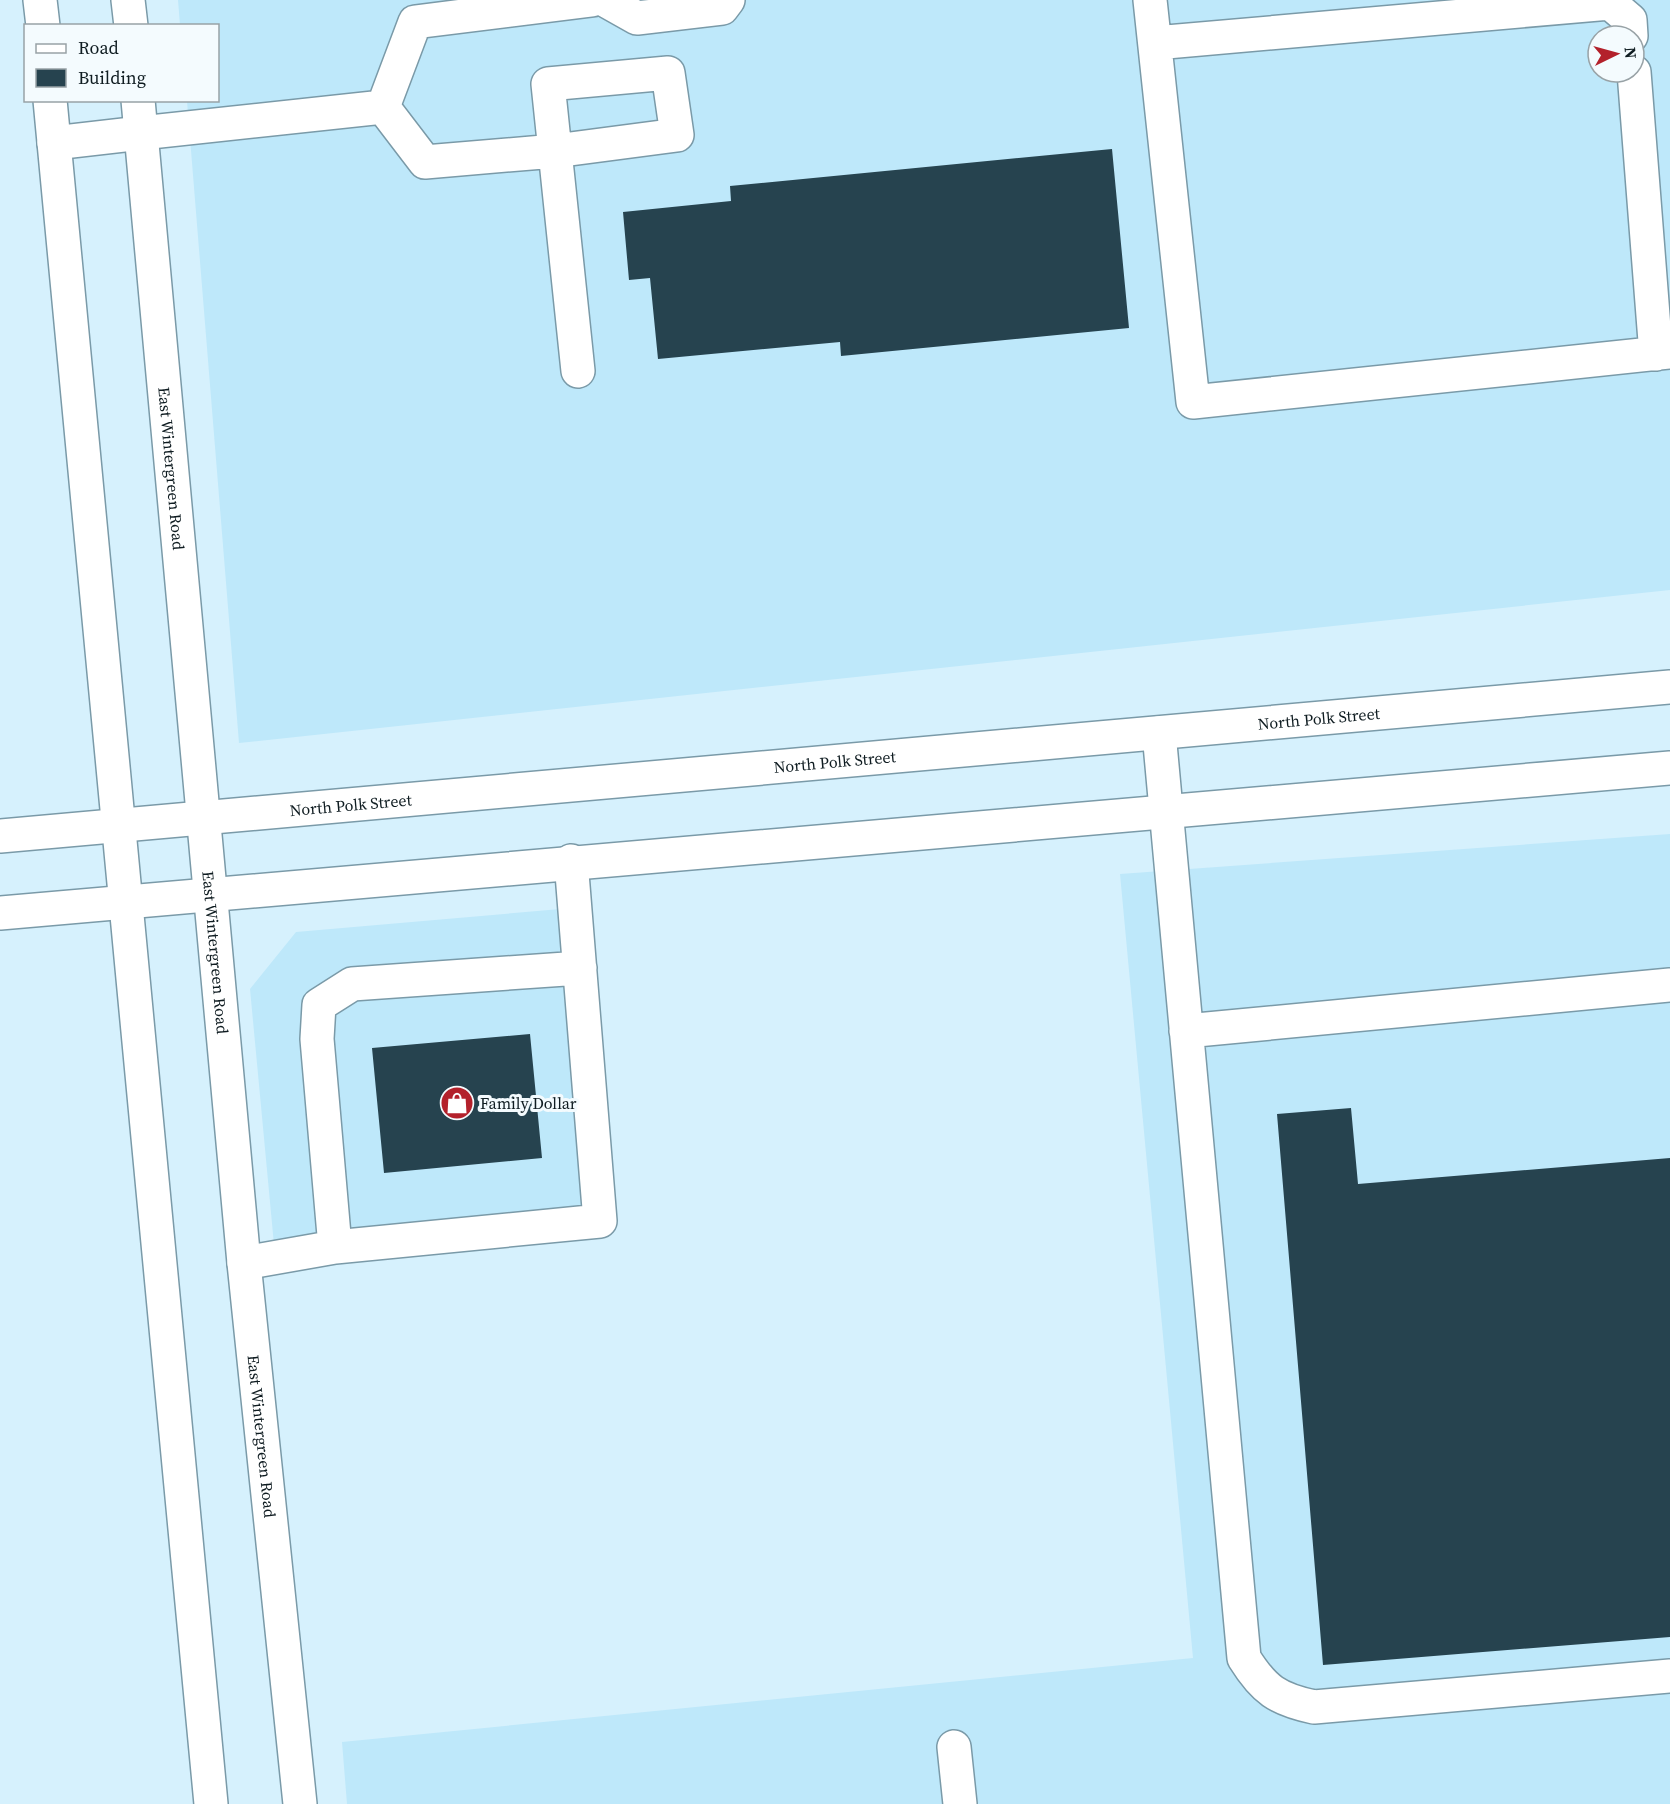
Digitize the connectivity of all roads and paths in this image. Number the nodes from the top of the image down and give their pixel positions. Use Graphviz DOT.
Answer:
graph roads {
  1 [pos="40,0"];
  2 [pos="128,0"];
  3 [pos="592,0"];
  4 [pos="605,0"];
  5 [pos="728,0"];
  6 [pos="1150,0"];
  7 [pos="43,24"];
  8 [pos="131,24"];
  9 [pos="1630,24"];
  10 [pos="1155,43"];
  11 [pos="1635,84"];
  12 [pos="50,102"];
  13 [pos="138,102"];
  14 [pos="383,107"];
  15 [pos="141,133"];
  16 [pos="54,143"];
  17 [pos="1663,353"];
  18 [pos="578,371"];
  19 [pos="1670,687"];
  20 [pos="1159,733"];
  21 [pos="1670,768"];
  22 [pos="1164,811"];
  23 [pos="204,819"];
  24 [pos="119,826"];
  25 [pos="0,836"];
  26 [pos="572,861"];
  27 [pos="212,892"];
  28 [pos="125,900"];
  29 [pos="0,913"];
  30 [pos="580,968"];
  31 [pos="1670,985"];
  32 [pos="1186,1031"];
  33 [pos="335,1247"];
  34 [pos="244,1263"];
  35 [pos="1670,1676"];
  36 [pos="954,1747"];
  37 [pos="211,1804"];
  38 [pos="300,1804"];
  39 [pos="960,1804"];
  1 -- 7 [label="main road"];
  2 -- 8 [label="main road"];
  3 -- 14 [label="main road"];
  4 -- 5 [label="main road"];
  6 -- 10 [label="main road"];
  9 -- 10 [label="main road"];
  10 -- 17 [label="main road"];
  11 -- 17 [label="main road"];
  12 -- 16 [label="main road"];
  13 -- 15 [label="main road, East Wintergreen Road"];
  14 -- 15 [label="main road"];
  14 -- 18 [label="main road"];
  15 -- 16 [label="main road"];
  15 -- 23 [label="main road, East Wintergreen Road"];
  16 -- 24 [label="main road"];
  19 -- 20 [label="main road, North Polk Street"];
  20 -- 22 [label="main road"];
  20 -- 23 [label="main road, North Polk Street"];
  21 -- 22 [label="main road"];
  22 -- 26 [label="main road"];
  22 -- 32 [label="main road"];
  23 -- 24 [label="main road, North Polk Street"];
  23 -- 27 [label="main road, East Wintergreen Road"];
  24 -- 25 [label="main road, North Polk Street"];
  24 -- 28 [label="main road"];
  26 -- 27 [label="main road"];
  26 -- 30 [label="main road"];
  27 -- 28 [label="main road"];
  27 -- 34 [label="main road, East Wintergreen Road"];
  28 -- 29 [label="main road"];
  28 -- 37 [label="main road"];
  30 -- 33 [label="main road"];
  30 -- 33 [label="main road"];
  31 -- 32 [label="main road"];
  32 -- 35 [label="main road"];
  33 -- 34 [label="main road"];
  34 -- 38 [label="main road, East Wintergreen Road"];
  36 -- 39 [label="main road"];
}
